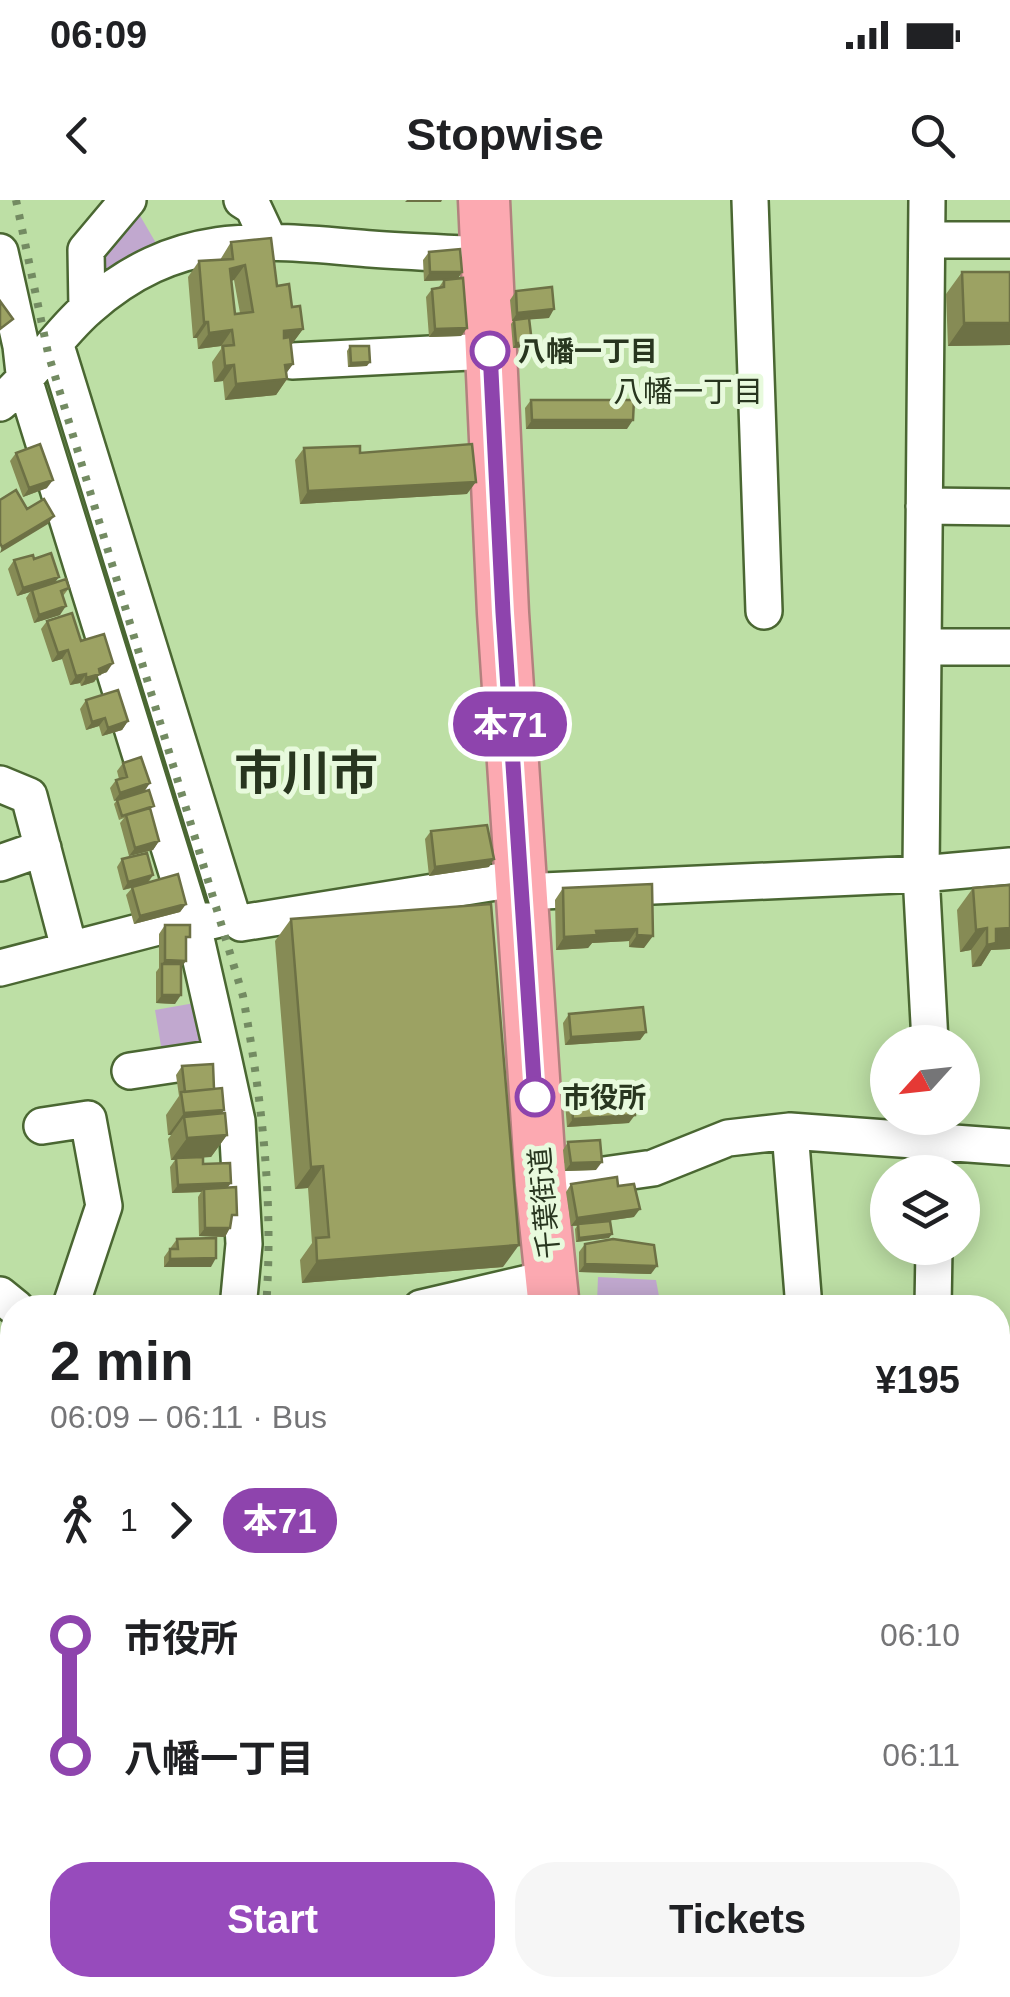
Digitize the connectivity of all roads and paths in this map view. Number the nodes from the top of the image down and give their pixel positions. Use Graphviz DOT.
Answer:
graph roads {
  1 [pos="128,200"];
  2 [pos="242,200"];
  3 [pos="484,200"];
  4 [pos="750,200"];
  5 [pos="927,200"];
  6 [pos="268,240"];
  7 [pos="927,240"];
  8 [pos="1010,240"];
  9 [pos="0,252"];
  10 [pos="486,255"];
  11 [pos="87,309"];
  12 [pos="56,346"];
  13 [pos="490,351"];
  14 [pos="292,361"];
  15 [pos="11,385"];
  16 [pos="924,506"];
  17 [pos="1010,506"];
  18 [pos="764,611"];
  19 [pos="1010,646"];
  20 [pos="923,647"];
  21 [pos="14,790"];
  22 [pos="43,848"];
  23 [pos="0,863"];
  24 [pos="1010,866"];
  25 [pos="921,874"];
  26 [pos="521,885"];
  27 [pos="232,916"];
  28 [pos="192,922"];
  29 [pos="68,948"];
  30 [pos="0,968"];
  31 [pos="929,1025"];
  32 [pos="223,1057"];
  33 [pos="130,1071"];
  34 [pos="42,1126"];
  35 [pos="790,1131"];
  36 [pos="934,1143"];
  37 [pos="1010,1147"];
  38 [pos="541,1184"];
  39 [pos="934,1265"];
  40 [pos="552,1292"];
  41 [pos="74,1295"];
  42 [pos="239,1295"];
  43 [pos="803,1295"];
  44 [pos="934,1295"];
  1 -- 11 [label="street"];
  2 -- 6 [label="street"];
  3 -- 10 [label="highway, 千葉街道"];
  4 -- 18 [label="street"];
  5 -- 7 [label="street"];
  6 -- 10 [label="street"];
  6 -- 11 [label="street"];
  7 -- 8 [label="street"];
  7 -- 16 [label="street"];
  9 -- 15 [label="street"];
  10 -- 13 [label="highway, 千葉街道"];
  11 -- 12 [label="street"];
  12 -- 15 [label="street"];
  12 -- 27 [label="street"];
  13 -- 14 [label="street"];
  13 -- 26 [label="highway, 千葉街道"];
  15 -- 28 [label="street"];
  16 -- 17 [label="street"];
  16 -- 20 [label="street"];
  19 -- 20 [label="street"];
  20 -- 25 [label="street"];
  21 -- 22 [label="street"];
  22 -- 23 [label="street"];
  22 -- 29 [label="street"];
  24 -- 25 [label="street"];
  25 -- 26 [label="street"];
  25 -- 31 [label="street"];
  26 -- 27 [label="street"];
  26 -- 38 [label="highway, 千葉街道"];
  27 -- 28 [label="street"];
  28 -- 29 [label="street"];
  28 -- 32 [label="street"];
  29 -- 30 [label="street"];
  32 -- 33 [label="street"];
  32 -- 42 [label="street"];
  34 -- 41 [label="street"];
  35 -- 36 [label="street"];
  35 -- 38 [label="street"];
  35 -- 43 [label="street"];
  36 -- 37 [label="street"];
  38 -- 40 [label="highway, 千葉街道"];
  39 -- 44 [label="street"];
}
